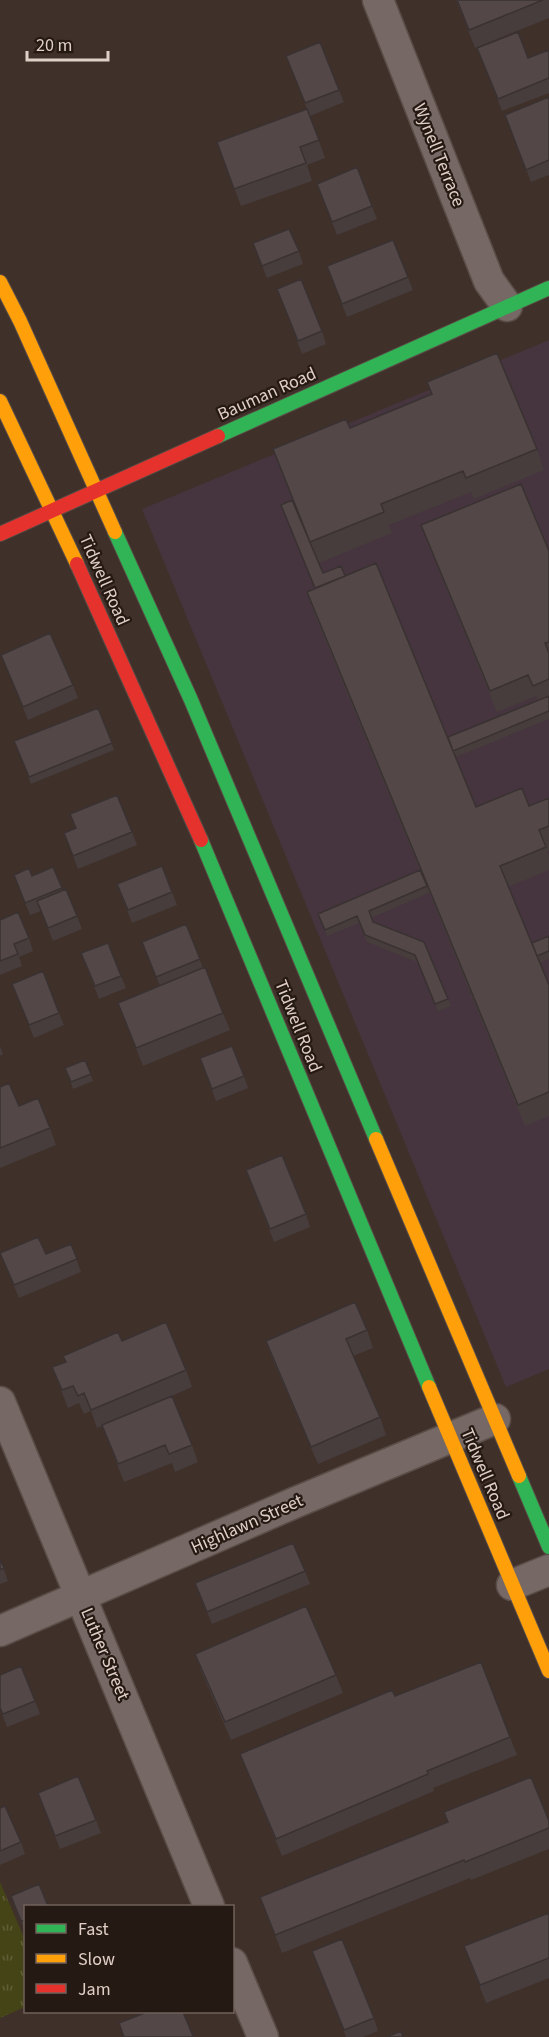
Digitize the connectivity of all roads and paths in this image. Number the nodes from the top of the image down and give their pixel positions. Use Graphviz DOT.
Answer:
graph roads {
  1 [pos="378,0"];
  2 [pos="0,282"];
  3 [pos="549,288"];
  4 [pos="507,306"];
  5 [pos="0,401"];
  6 [pos="96,491"];
  7 [pos="52,510"];
  8 [pos="0,534"];
  9 [pos="0,1402"];
  10 [pos="495,1419"];
  11 [pos="450,1439"];
  12 [pos="549,1547"];
  13 [pos="549,1570"];
  14 [pos="513,1586"];
  15 [pos="81,1597"];
  16 [pos="0,1631"];
  17 [pos="549,1671"];
  18 [pos="209,1905"];
  19 [pos="234,1968"];
  20 [pos="263,2037"];
  1 -- 4 [label="street, Wynell Terrace"];
  2 -- 6 [label="main road, Tidwell Road"];
  3 -- 4 [label="main road, Bauman Road"];
  4 -- 6 [label="main road, Bauman Road"];
  5 -- 7 [label="main road, Tidwell Road"];
  6 -- 7 [label="main road, Bauman Road"];
  6 -- 10 [label="main road, Tidwell Road"];
  7 -- 8 [label="main road, Bauman Road"];
  7 -- 11 [label="main road, Tidwell Road"];
  9 -- 15 [label="street, Luther Street"];
  10 -- 11 [label="street, Highlawn Street"];
  10 -- 12 [label="main road, Tidwell Road"];
  11 -- 14 [label="main road, Tidwell Road"];
  11 -- 15 [label="street, Highlawn Street"];
  13 -- 14 [label="street"];
  14 -- 17 [label="main road, Tidwell Road"];
  15 -- 16 [label="street, Highlawn Street"];
  15 -- 18 [label="street, Luther Street"];
  19 -- 20 [label="street"];
}
